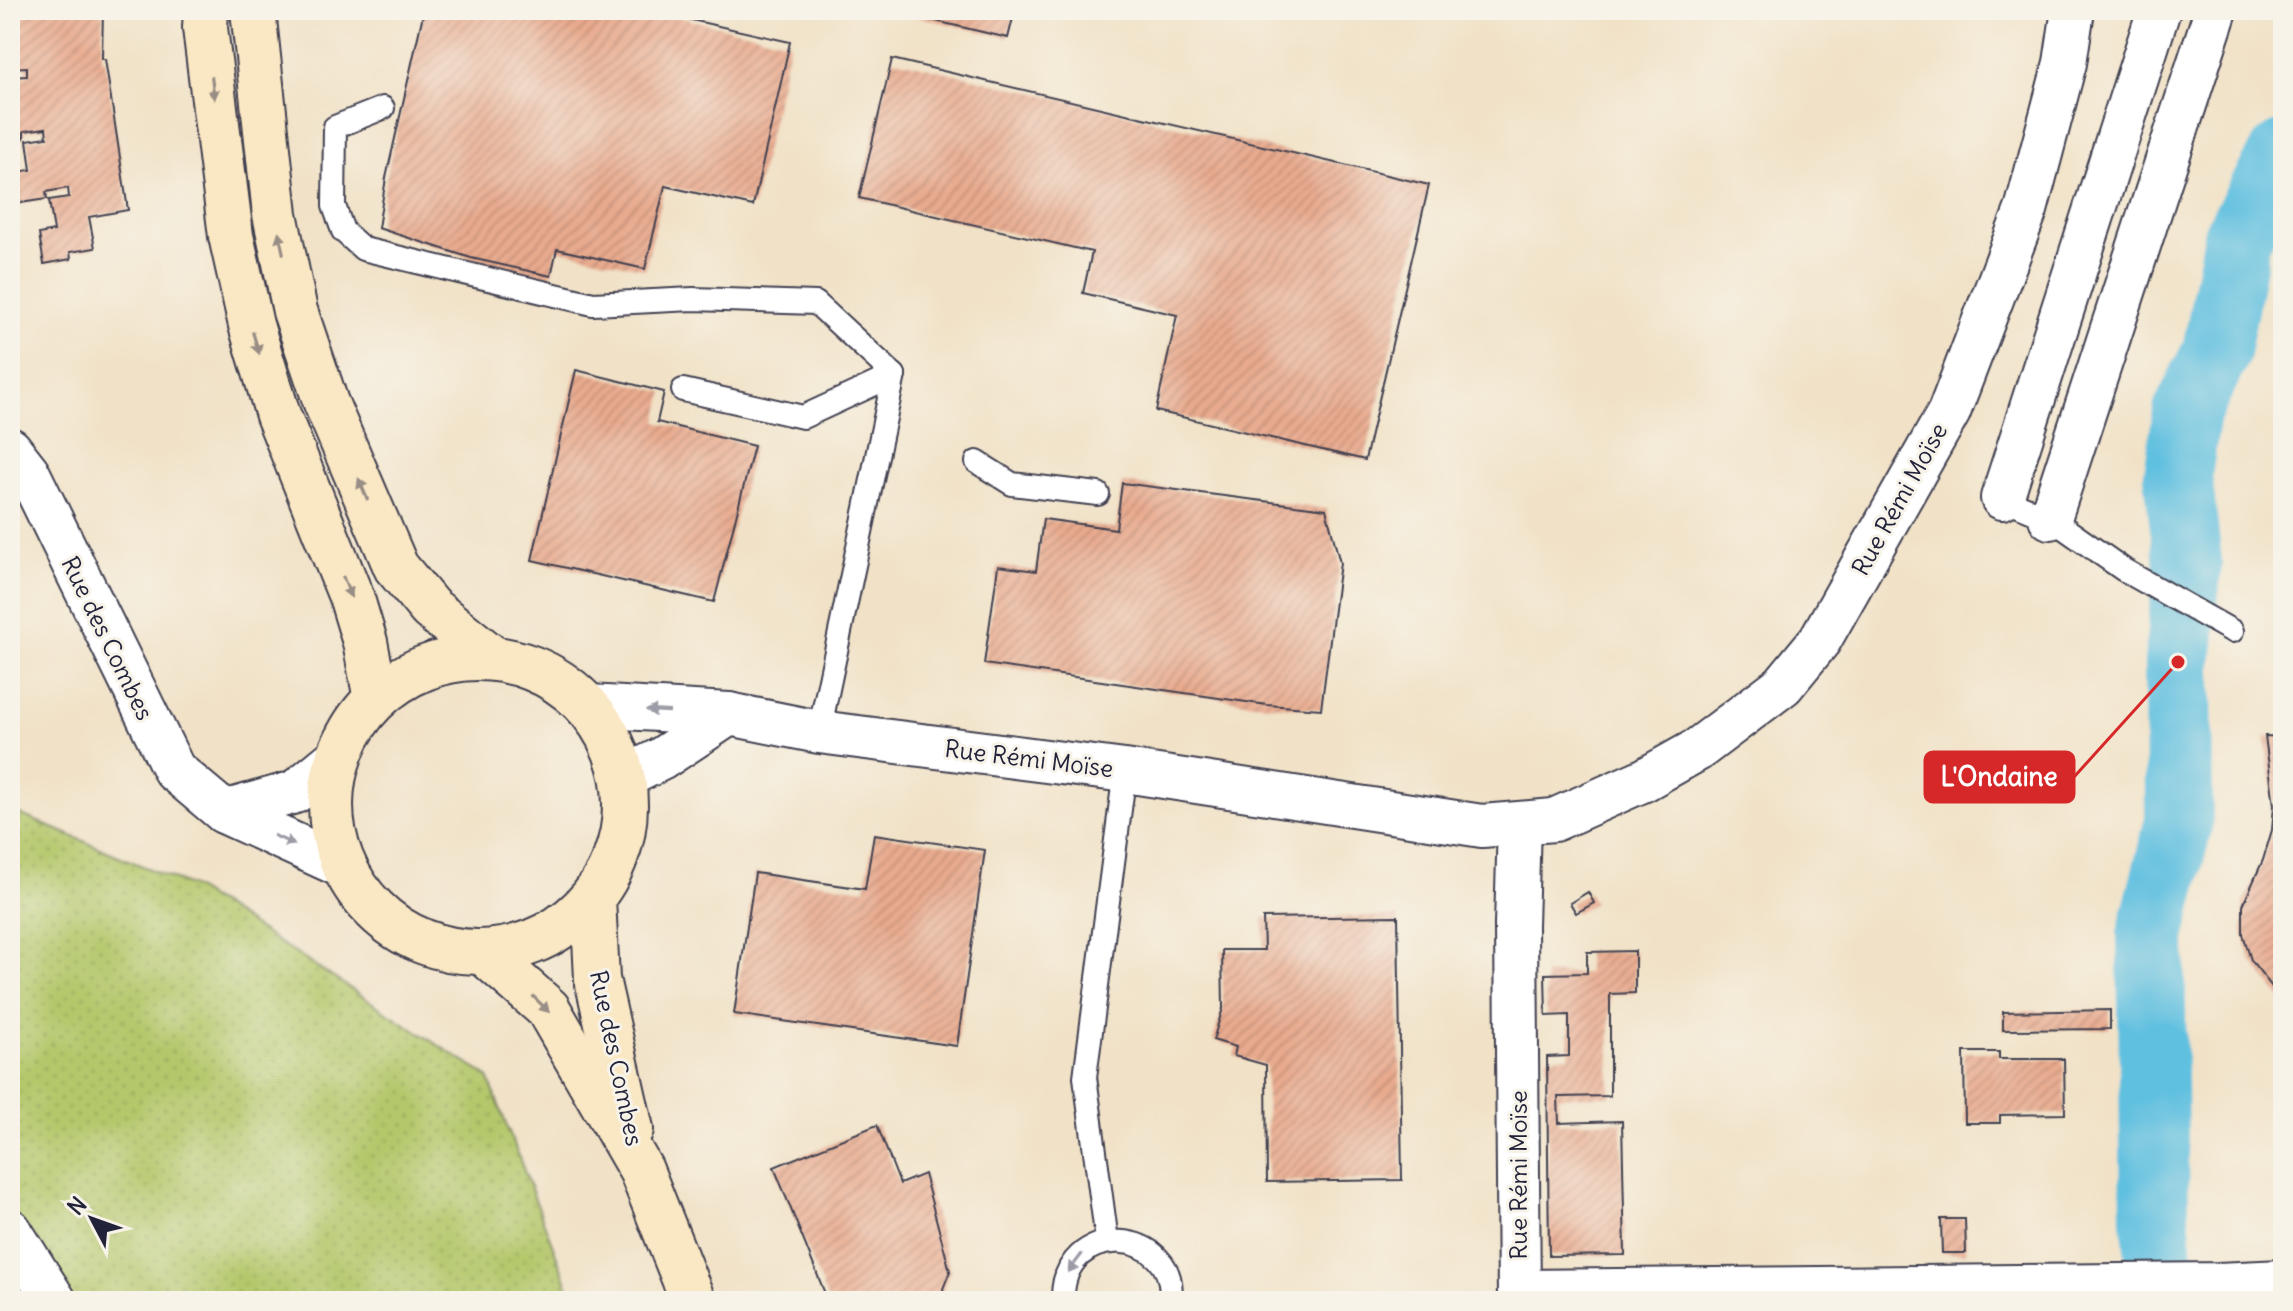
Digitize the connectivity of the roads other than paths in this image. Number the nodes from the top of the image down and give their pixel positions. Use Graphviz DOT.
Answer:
graph roads {
  1 [pos="206,10"];
  2 [pos="253,10"];
  3 [pos="2073,10"];
  4 [pos="2159,10"];
  5 [pos="2216,10"];
  6 [pos="383,108"];
  7 [pos="894,375"];
  8 [pos="683,390"];
  9 [pos="10,449"];
  10 [pos="977,462"];
  11 [pos="1098,494"];
  12 [pos="2002,498"];
  13 [pos="2050,518"];
  14 [pos="2232,631"];
  15 [pos="492,658"];
  16 [pos="376,699"];
  17 [pos="588,706"];
  18 [pos="729,714"];
  19 [pos="819,732"];
  20 [pos="339,756"];
  21 [pos="1125,771"];
  22 [pos="623,778"];
  23 [pos="224,812"];
  24 [pos="1519,824"];
  25 [pos="344,867"];
  26 [pos="593,898"];
  27 [pos="483,952"];
  28 [pos="641,1170"];
  29 [pos="10,1230"];
  30 [pos="1107,1241"];
  31 [pos="2283,1281"];
  32 [pos="1519,1296"];
  33 [pos="55,1301"];
  34 [pos="693,1301"];
  35 [pos="1063,1301"];
  36 [pos="1170,1301"];
  1 -- 16 [label="main road, one-way"];
  15 -- 2 [label="main road, one-way"];
  3 -- 24 [label="street, Rue Rémi Moïse"];
  4 -- 12 [label="street"];
  5 -- 13 [label="street"];
  6 -- 7 [label="lane"];
  7 -- 8 [label="lane"];
  7 -- 19 [label="lane"];
  9 -- 23 [label="street, Rue des Combes"];
  10 -- 11 [label="lane"];
  12 -- 13 [label="lane"];
  13 -- 14 [label="lane"];
  15 -- 16 [label="main road"];
  15 -- 17 [label="main road"];
  16 -- 20 [label="main road"];
  18 -- 17 [label="street, Rue Rémi Moïse, one-way"];
  17 -- 22 [label="main road"];
  18 -- 19 [label="street, Rue Rémi Moïse"];
  18 -- 22 [label="street"];
  19 -- 21 [label="street, Rue Rémi Moïse"];
  20 -- 23 [label="street"];
  20 -- 25 [label="main road"];
  21 -- 24 [label="street, Rue Rémi Moïse"];
  21 -- 30 [label="lane"];
  22 -- 26 [label="main road"];
  23 -- 25 [label="street, Rue des Combes, one-way"];
  24 -- 32 [label="street, Rue Rémi Moïse"];
  25 -- 27 [label="main road"];
  26 -- 27 [label="main road"];
  26 -- 28 [label="main road, Rue des Combes"];
  27 -- 28 [label="main road, Rue des Combes, one-way"];
  28 -- 34 [label="main road, Rue des Combes"];
  29 -- 33 [label="street"];
  30 -- 35 [label="lane, one-way"];
  30 -- 36 [label="lane"];
  31 -- 32 [label="street, Rue Rémi Moïse"];
}
